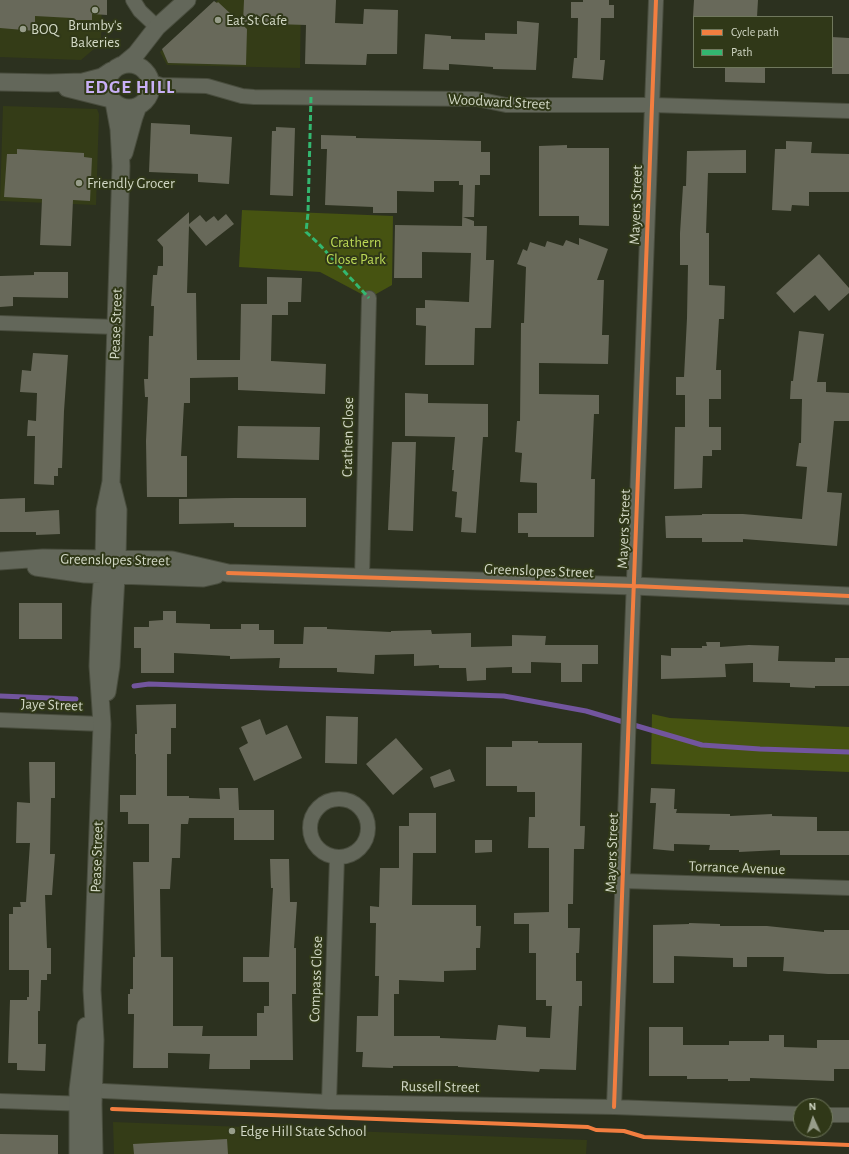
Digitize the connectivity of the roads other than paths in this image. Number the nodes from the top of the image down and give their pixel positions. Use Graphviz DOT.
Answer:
graph roads {
  1 [pos="133,0"];
  2 [pos="187,0"];
  3 [pos="656,0"];
  4 [pos="157,26"];
  5 [pos="118,68"];
  6 [pos="149,78"];
  7 [pos="0,82"];
  8 [pos="49,83"];
  9 [pos="112,101"];
  10 [pos="652,105"];
  11 [pos="138,106"];
  12 [pos="849,111"];
  13 [pos="121,166"];
  14 [pos="369,298"];
  15 [pos="0,323"];
  16 [pos="116,327"];
  17 [pos="0,561"];
  18 [pos="110,567"];
  19 [pos="362,577"];
  20 [pos="634,586"];
  21 [pos="849,596"];
  22 [pos="0,720"];
  23 [pos="102,724"];
  24 [pos="337,857"];
  25 [pos="623,881"];
  26 [pos="849,888"];
  27 [pos="86,1097"];
  28 [pos="0,1101"];
  29 [pos="329,1102"];
  30 [pos="614,1107"];
  31 [pos="793,1114"];
  32 [pos="833,1115"];
  33 [pos="849,1115"];
  34 [pos="78,1154"];
  35 [pos="94,1154"];
  1 -- 4 [label="street"];
  2 -- 4 [label="street"];
  3 -- 10 [label="street, Mayers Street"];
  4 -- 5 [label="street"];
  4 -- 6 [label="street"];
  5 -- 6 [label="street"];
  5 -- 8 [label="street"];
  5 -- 9 [label="street"];
  6 -- 10 [label="street, Woodward Street"];
  6 -- 11 [label="street"];
  7 -- 8 [label="street"];
  8 -- 9 [label="street"];
  9 -- 11 [label="street"];
  9 -- 13 [label="street, Pease Street"];
  10 -- 12 [label="street, Woodward Street"];
  10 -- 20 [label="street, Mayers Street"];
  11 -- 13 [label="street, Pease Street"];
  13 -- 16 [label="street, Pease Street"];
  14 -- 19 [label="street, Crathen Close"];
  15 -- 16 [label="street"];
  16 -- 18 [label="street, Pease Street"];
  17 -- 18 [label="street, Greenslopes Street"];
  18 -- 19 [label="street, Greenslopes Street"];
  18 -- 23 [label="street, Pease Street"];
  19 -- 20 [label="street, Greenslopes Street"];
  20 -- 21 [label="street, Greenslopes Street"];
  20 -- 25 [label="street, Mayers Street"];
  22 -- 23 [label="street, Jaye Street"];
  23 -- 27 [label="street, Pease Street"];
  24 -- 24 [label="street"];
  24 -- 29 [label="street, Compass Close"];
  25 -- 26 [label="street, Torrance Avenue"];
  25 -- 30 [label="street, Mayers Street"];
  27 -- 28 [label="street, Russell Street"];
  27 -- 29 [label="street, Russell Street"];
  27 -- 34 [label="street, Pease Street"];
  27 -- 35 [label="street, Pease Street"];
  29 -- 30 [label="street, Russell Street"];
  30 -- 31 [label="street, Russell Street"];
  32 -- 33 [label="street"];
}
